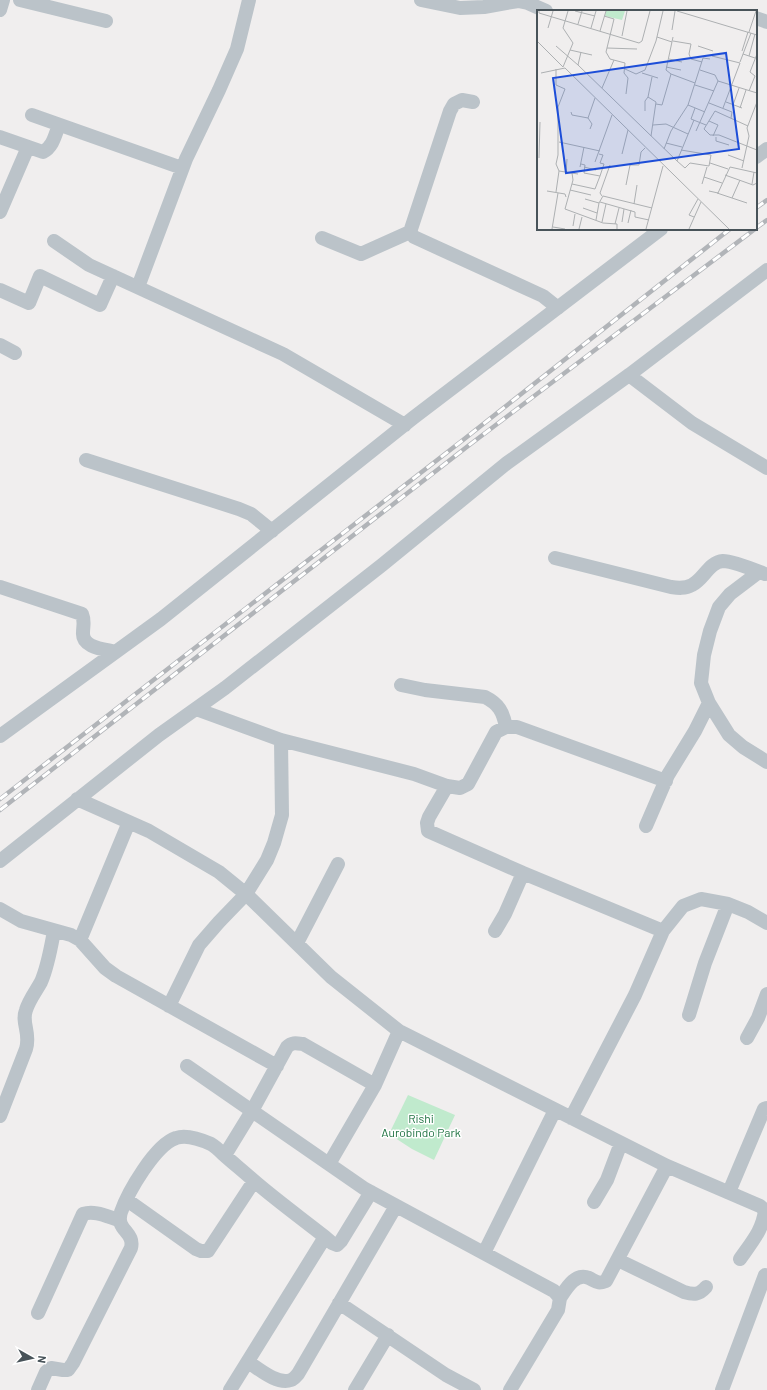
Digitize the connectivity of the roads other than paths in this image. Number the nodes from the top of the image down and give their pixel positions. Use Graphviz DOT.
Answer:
graph roads {
  1 [pos="3,0"];
  2 [pos="20,0"];
  3 [pos="249,0"];
  4 [pos="421,0"];
  5 [pos="444,2"];
  6 [pos="0,10"];
  7 [pos="544,10"];
  8 [pos="757,18"];
  9 [pos="106,21"];
  10 [pos="767,22"];
  11 [pos="473,102"];
  12 [pos="32,116"];
  13 [pos="59,125"];
  14 [pos="0,138"];
  15 [pos="28,147"];
  16 [pos="767,149"];
  17 [pos="757,156"];
  18 [pos="182,168"];
  19 [pos="0,212"];
  20 [pos="661,230"];
  21 [pos="410,232"];
  22 [pos="322,238"];
  23 [pos="54,241"];
  24 [pos="767,270"];
  25 [pos="113,276"];
  26 [pos="138,287"];
  27 [pos="0,290"];
  28 [pos="558,308"];
  29 [pos="0,345"];
  30 [pos="16,353"];
  31 [pos="629,375"];
  32 [pos="405,426"];
  33 [pos="86,460"];
  34 [pos="767,468"];
  35 [pos="272,531"];
  36 [pos="555,558"];
  37 [pos="763,573"];
  38 [pos="0,587"];
  39 [pos="116,652"];
  40 [pos="400,685"];
  41 [pos="709,703"];
  42 [pos="196,709"];
  43 [pos="506,727"];
  44 [pos="0,736"];
  45 [pos="281,740"];
  46 [pos="767,762"];
  47 [pos="666,781"];
  48 [pos="447,786"];
  49 [pos="77,799"];
  50 [pos="130,822"];
  51 [pos="646,826"];
  52 [pos="0,861"];
  53 [pos="338,864"];
  54 [pos="523,873"];
  55 [pos="246,894"];
  56 [pos="728,904"];
  57 [pos="0,909"];
  58 [pos="767,923"];
  59 [pos="54,931"];
  60 [pos="495,931"];
  61 [pos="663,931"];
  62 [pos="80,940"];
  63 [pos="297,943"];
  64 [pos="767,994"];
  65 [pos="169,1006"];
  66 [pos="689,1015"];
  67 [pos="399,1031"];
  68 [pos="747,1038"];
  69 [pos="187,1066"];
  70 [pos="277,1066"];
  71 [pos="374,1085"];
  72 [pos="767,1108"];
  73 [pos="252,1110"];
  74 [pos="555,1110"];
  75 [pos="0,1116"];
  76 [pos="571,1118"];
  77 [pos="620,1143"];
  78 [pos="225,1155"];
  79 [pos="330,1164"];
  80 [pos="667,1166"];
  81 [pos="254,1181"];
  82 [pos="371,1192"];
  83 [pos="729,1192"];
  84 [pos="127,1200"];
  85 [pos="594,1202"];
  86 [pos="396,1206"];
  87 [pos="119,1220"];
  88 [pos="325,1237"];
  89 [pos="484,1253"];
  90 [pos="740,1259"];
  91 [pos="618,1260"];
  92 [pos="765,1275"];
  93 [pos="706,1288"];
  94 [pos="560,1298"];
  95 [pos="339,1303"];
  96 [pos="38,1313"];
  97 [pos="388,1335"];
  98 [pos="248,1362"];
  99 [pos="38,1390"];
  100 [pos="230,1390"];
  101 [pos="355,1390"];
  102 [pos="474,1390"];
  103 [pos="510,1390"];
  104 [pos="722,1390"];
  1 -- 6 [label="street"];
  2 -- 9 [label="street"];
  3 -- 18 [label="street"];
  4 -- 5 [label="street"];
  5 -- 7 [label="street"];
  8 -- 10 [label="street"];
  11 -- 21 [label="street"];
  12 -- 13 [label="street"];
  13 -- 15 [label="street"];
  13 -- 18 [label="street"];
  14 -- 15 [label="street"];
  15 -- 19 [label="street"];
  16 -- 17 [label="street"];
  18 -- 26 [label="street"];
  20 -- 28 [label="street"];
  21 -- 22 [label="street"];
  21 -- 28 [label="street"];
  23 -- 25 [label="street"];
  24 -- 31 [label="street"];
  25 -- 26 [label="street"];
  25 -- 27 [label="street"];
  26 -- 32 [label="street"];
  28 -- 32 [label="street"];
  29 -- 30 [label="street"];
  31 -- 34 [label="street"];
  31 -- 42 [label="street"];
  32 -- 35 [label="street"];
  33 -- 35 [label="street"];
  35 -- 39 [label="street"];
  36 -- 37 [label="street"];
  37 -- 41 [label="street"];
  38 -- 39 [label="street"];
  39 -- 44 [label="street"];
  40 -- 43 [label="street"];
  41 -- 46 [label="street"];
  41 -- 47 [label="street"];
  42 -- 45 [label="street"];
  42 -- 49 [label="street"];
  43 -- 47 [label="street"];
  43 -- 48 [label="street"];
  45 -- 48 [label="street"];
  45 -- 55 [label="street"];
  47 -- 51 [label="street"];
  48 -- 54 [label="street"];
  49 -- 50 [label="street"];
  49 -- 52 [label="street"];
  50 -- 55 [label="street"];
  50 -- 62 [label="street"];
  53 -- 63 [label="street"];
  54 -- 60 [label="street"];
  54 -- 61 [label="street"];
  55 -- 63 [label="street"];
  55 -- 65 [label="street"];
  56 -- 58 [label="street"];
  56 -- 61 [label="street"];
  56 -- 66 [label="street"];
  57 -- 59 [label="street"];
  59 -- 62 [label="street"];
  59 -- 75 [label="street"];
  61 -- 76 [label="street"];
  62 -- 65 [label="street"];
  63 -- 67 [label="street"];
  64 -- 68 [label="street"];
  65 -- 70 [label="street"];
  67 -- 71 [label="street"];
  67 -- 74 [label="street"];
  69 -- 73 [label="street"];
  70 -- 71 [label="street"];
  70 -- 73 [label="street"];
  71 -- 79 [label="street"];
  72 -- 83 [label="street"];
  73 -- 78 [label="street"];
  73 -- 79 [label="street"];
  74 -- 76 [label="street"];
  74 -- 89 [label="street"];
  76 -- 77 [label="street"];
  77 -- 80 [label="street"];
  77 -- 85 [label="street"];
  78 -- 81 [label="street"];
  78 -- 84 [label="street"];
  79 -- 82 [label="street"];
  80 -- 83 [label="street"];
  80 -- 91 [label="street"];
  81 -- 84 [label="street"];
  81 -- 88 [label="street"];
  82 -- 86 [label="street"];
  82 -- 88 [label="street"];
  83 -- 90 [label="street"];
  84 -- 87 [label="street"];
  86 -- 89 [label="street"];
  86 -- 95 [label="street"];
  87 -- 96 [label="street"];
  87 -- 99 [label="street"];
  88 -- 98 [label="street"];
  89 -- 94 [label="street"];
  91 -- 93 [label="street"];
  91 -- 94 [label="street"];
  92 -- 104 [label="street"];
  94 -- 103 [label="street"];
  95 -- 97 [label="street"];
  95 -- 98 [label="street"];
  97 -- 101 [label="street"];
  97 -- 102 [label="street"];
  98 -- 100 [label="street"];
}
